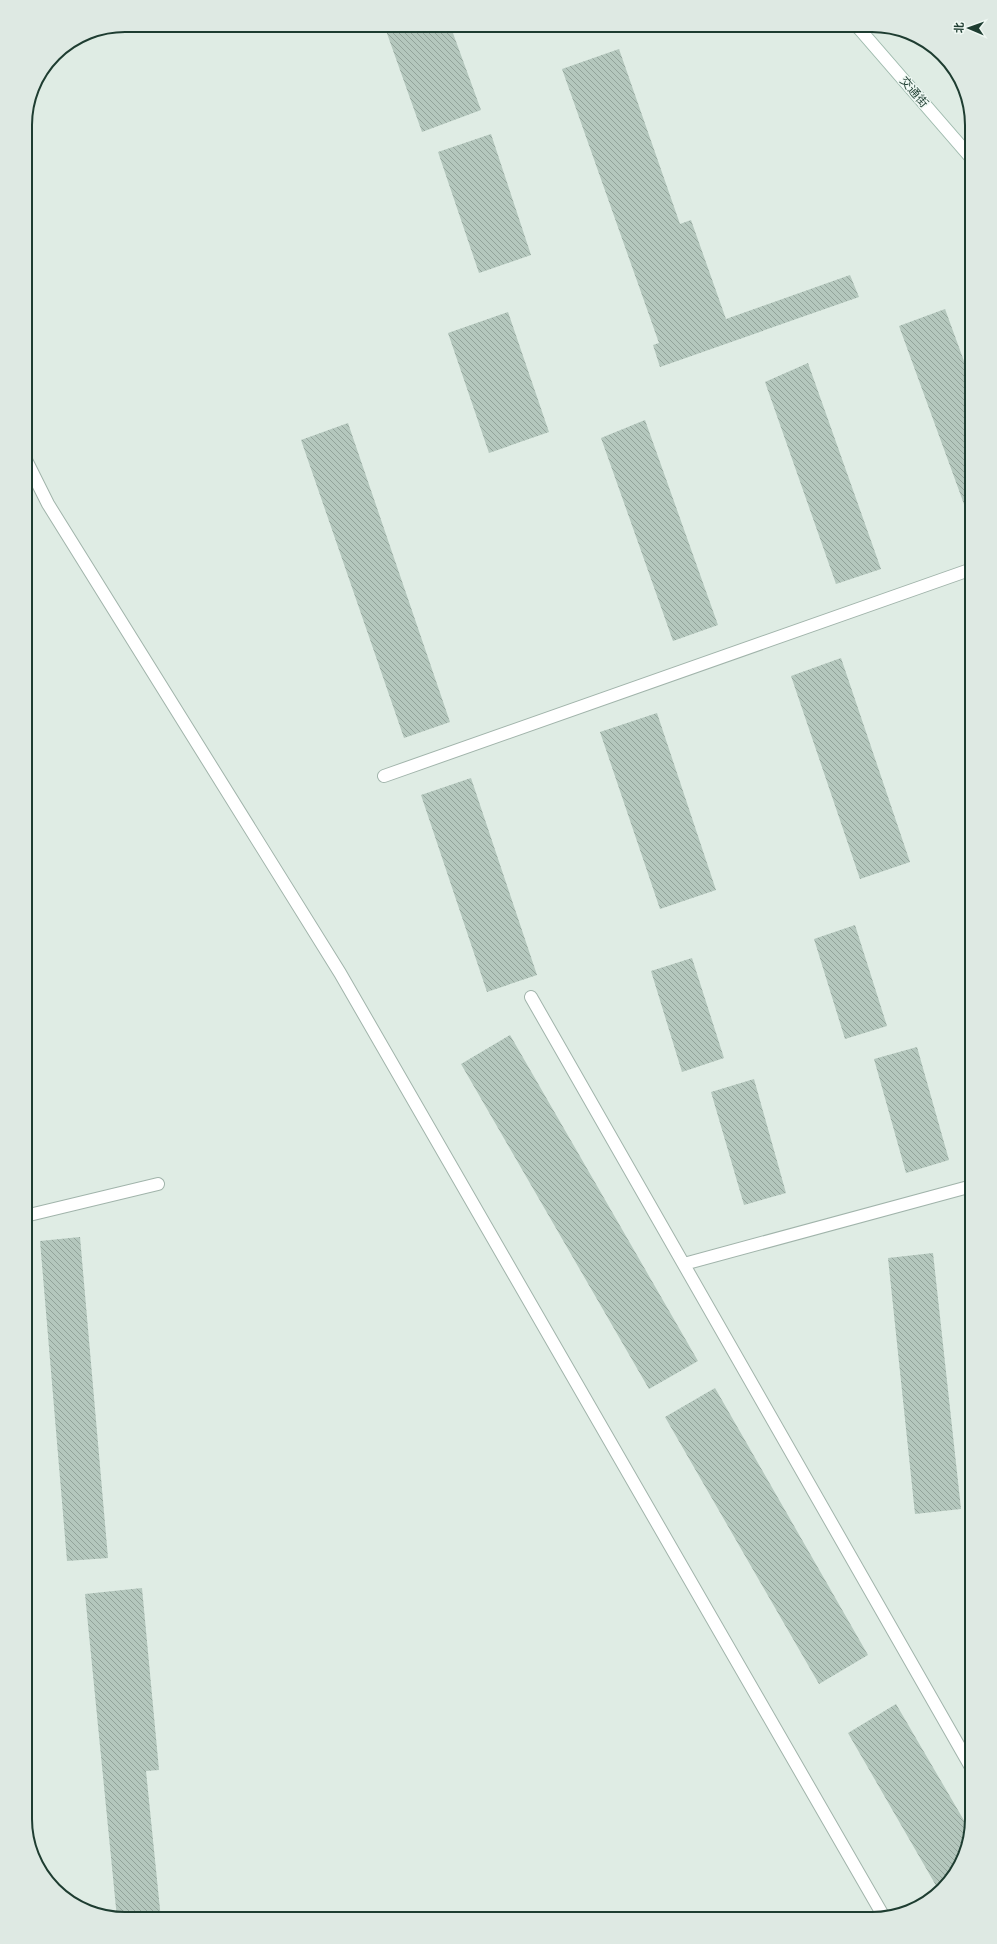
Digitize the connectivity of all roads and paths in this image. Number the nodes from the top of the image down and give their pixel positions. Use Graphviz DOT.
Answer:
graph roads {
  1 [pos="866,32"];
  2 [pos="965,151"];
  3 [pos="32,472"];
  4 [pos="965,571"];
  5 [pos="384,776"];
  6 [pos="531,997"];
  7 [pos="158,1184"];
  8 [pos="965,1188"];
  9 [pos="32,1214"];
  10 [pos="684,1264"];
  11 [pos="965,1757"];
  12 [pos="881,1912"];
  1 -- 2 [label="street, 交通街"];
  3 -- 12 [label="street"];
  4 -- 5 [label="street"];
  6 -- 10 [label="street"];
  7 -- 9 [label="street"];
  8 -- 10 [label="street"];
  10 -- 11 [label="street"];
}
